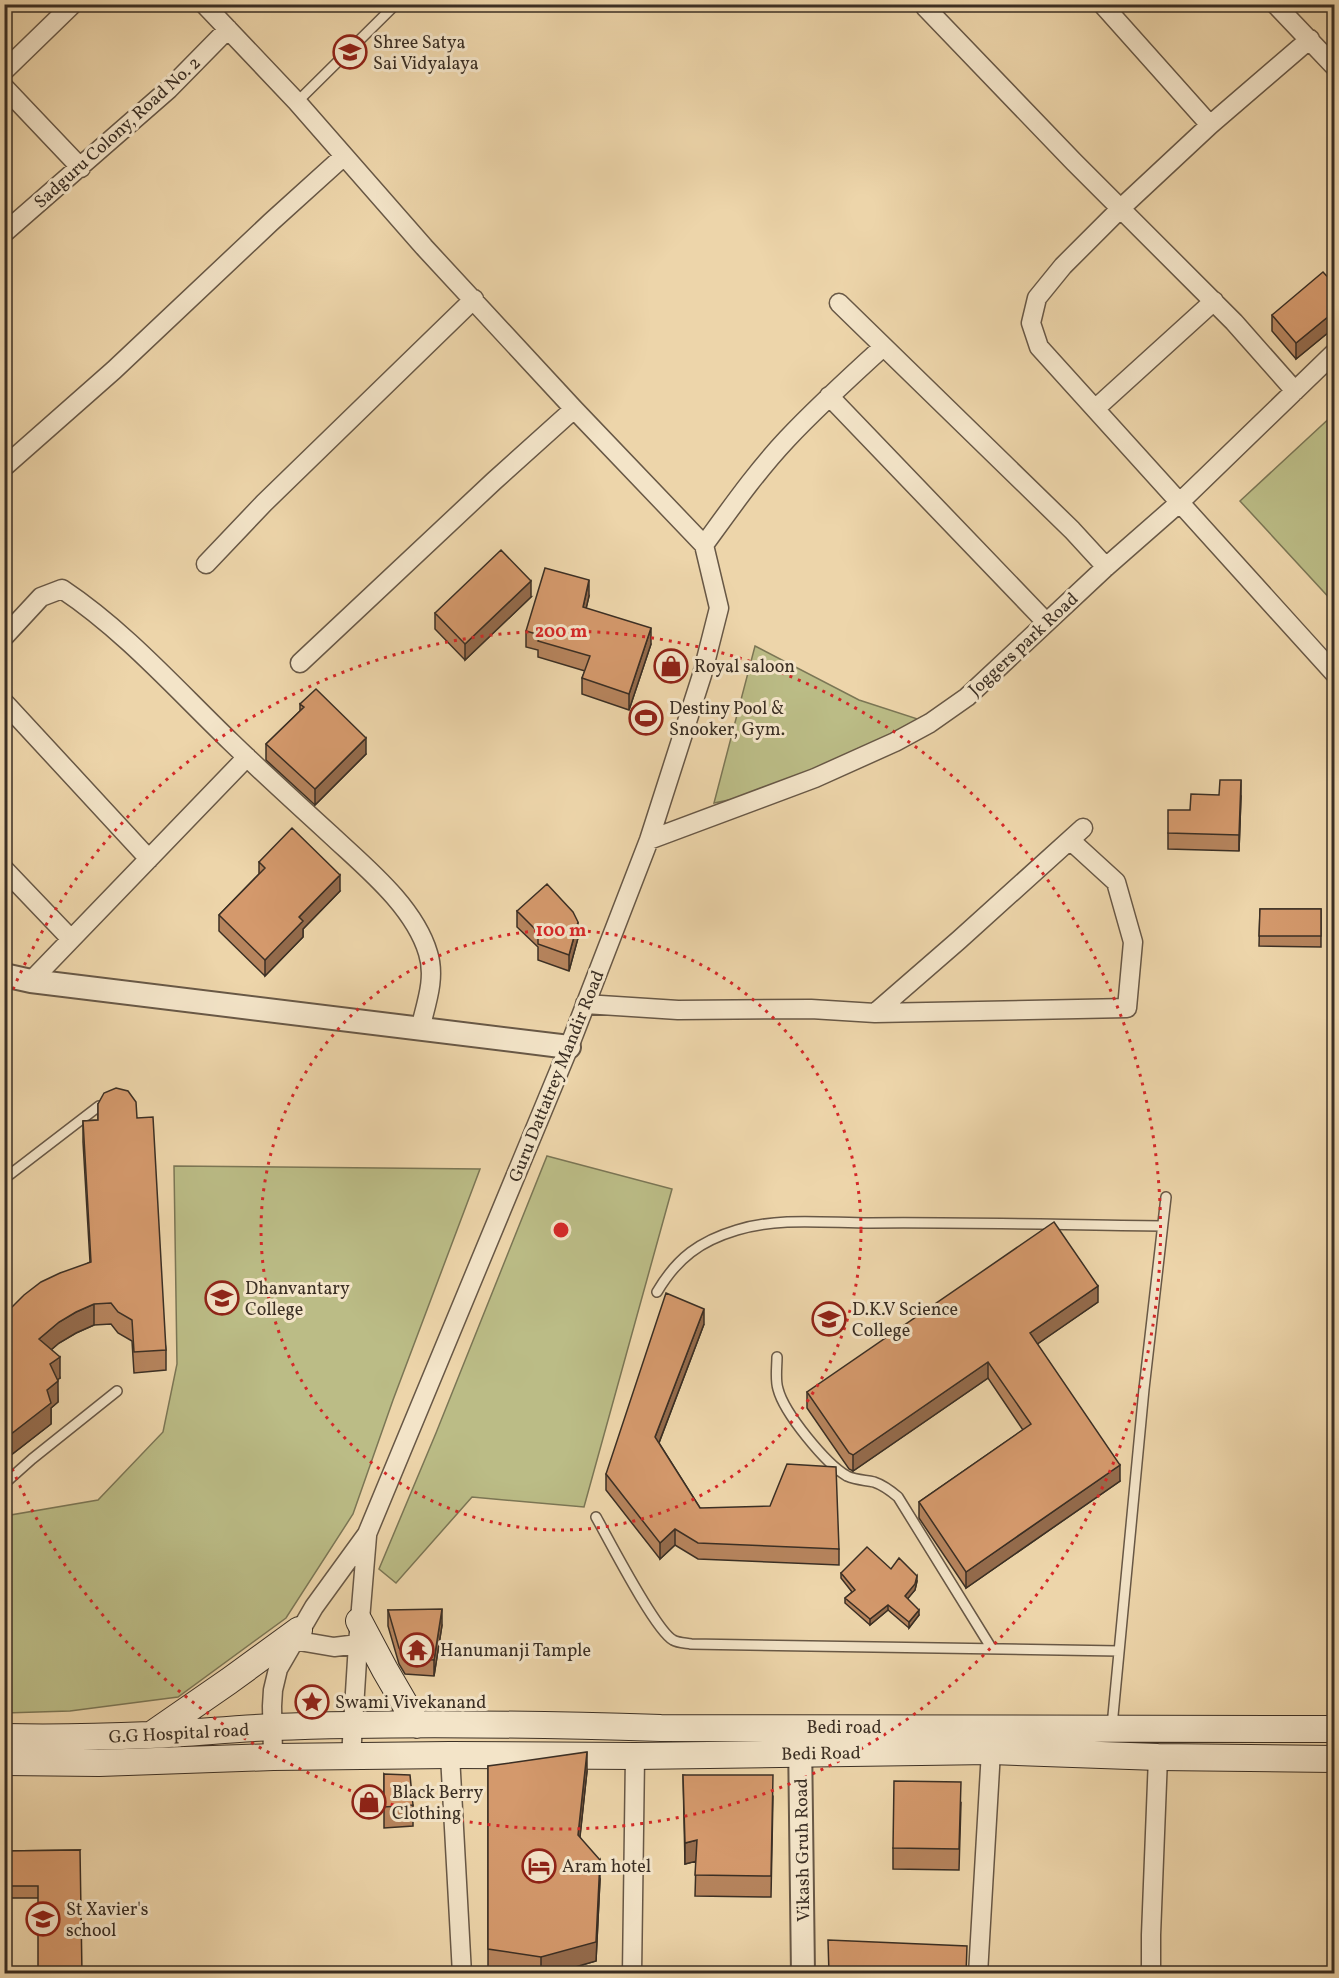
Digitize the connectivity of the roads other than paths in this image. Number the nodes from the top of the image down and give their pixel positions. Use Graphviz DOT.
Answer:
graph roads {
  1 [pos="73,4"];
  2 [pos="204,4"];
  3 [pos="396,4"];
  4 [pos="1102,4"];
  5 [pos="1275,4"];
  6 [pos="925,7"];
  7 [pos="228,29"];
  8 [pos="1310,39"];
  9 [pos="1335,66"];
  10 [pos="4,71"];
  11 [pos="4,87"];
  12 [pos="297,102"];
  13 [pos="1210,125"];
  14 [pos="344,156"];
  15 [pos="81,168"];
  16 [pos="1121,208"];
  17 [pos="4,233"];
  18 [pos="474,300"];
  19 [pos="1214,301"];
  20 [pos="838,303"];
  21 [pos="884,347"];
  22 [pos="1335,353"];
  23 [pos="1295,392"];
  24 [pos="829,396"];
  25 [pos="574,409"];
  26 [pos="1095,409"];
  27 [pos="4,467"];
  28 [pos="1179,503"];
  29 [pos="705,544"];
  30 [pos="206,564"];
  31 [pos="1106,567"];
  32 [pos="1046,622"];
  33 [pos="4,637"];
  34 [pos="300,663"];
  35 [pos="1335,674"];
  36 [pos="4,702"];
  37 [pos="247,757"];
  38 [pos="649,840"];
  39 [pos="149,859"];
  40 [pos="4,869"];
  41 [pos="70,938"];
  42 [pos="4,975"];
  43 [pos="31,981"];
  44 [pos="585,1005"];
  45 [pos="874,1013"];
  46 [pos="420,1029"];
  47 [pos="569,1047"];
  48 [pos="99,1106"];
  49 [pos="4,1179"];
  50 [pos="1166,1197"];
  51 [pos="1162,1226"];
  52 [pos="657,1292"];
  53 [pos="777,1357"];
  54 [pos="117,1391"];
  55 [pos="4,1484"];
  56 [pos="596,1517"];
  57 [pos="367,1534"];
  58 [pos="358,1633"];
  59 [pos="296,1635"];
  60 [pos="992,1649"];
  61 [pos="1119,1651"];
  62 [pos="417,1725"];
  63 [pos="352,1726"];
  64 [pos="800,1727"];
  65 [pos="272,1728"];
  66 [pos="1112,1729"];
  67 [pos="1335,1729"];
  68 [pos="150,1735"];
  69 [pos="4,1737"];
  70 [pos="991,1751"];
  71 [pos="801,1754"];
  72 [pos="450,1755"];
  73 [pos="307,1756"];
  74 [pos="635,1756"];
  75 [pos="273,1757"];
  76 [pos="351,1757"];
  77 [pos="1158,1757"];
  78 [pos="1335,1759"];
  79 [pos="4,1762"];
  80 [pos="462,1974"];
  81 [pos="632,1974"];
  82 [pos="803,1974"];
  83 [pos="978,1974"];
  84 [pos="1151,1974"];
  1 -- 10 [label="street"];
  2 -- 7 [label="street"];
  3 -- 12 [label="lane"];
  4 -- 13 [label="street"];
  5 -- 8 [label="street"];
  6 -- 16 [label="street"];
  7 -- 12 [label="street"];
  7 -- 15 [label="street, Sadguru Colony, Road No. 2"];
  8 -- 9 [label="street"];
  8 -- 13 [label="street"];
  11 -- 15 [label="street"];
  12 -- 14 [label="street"];
  13 -- 16 [label="street"];
  14 -- 18 [label="street"];
  14 -- 27 [label="street"];
  15 -- 17 [label="street, Sadguru Colony, Road No. 2"];
  16 -- 19 [label="street"];
  16 -- 26 [label="street"];
  18 -- 25 [label="street"];
  18 -- 30 [label="street"];
  19 -- 23 [label="street"];
  19 -- 26 [label="street"];
  20 -- 21 [label="street"];
  21 -- 24 [label="street"];
  21 -- 31 [label="street"];
  22 -- 23 [label="street, Joggers park Road"];
  23 -- 28 [label="street, Joggers park Road"];
  24 -- 29 [label="street"];
  24 -- 32 [label="street"];
  25 -- 29 [label="street"];
  25 -- 34 [label="street"];
  26 -- 28 [label="street"];
  28 -- 31 [label="street, Joggers park Road"];
  28 -- 35 [label="street"];
  29 -- 38 [label="street, Guru Dattatrey Mandir Road"];
  31 -- 32 [label="street, Joggers park Road"];
  32 -- 38 [label="street, Joggers park Road"];
  33 -- 37 [label="street"];
  36 -- 39 [label="street"];
  37 -- 39 [label="street"];
  37 -- 46 [label="street"];
  38 -- 44 [label="street, Guru Dattatrey Mandir Road"];
  39 -- 41 [label="street"];
  40 -- 41 [label="street"];
  41 -- 43 [label="street"];
  42 -- 43 [label="street"];
  43 -- 46 [label="street"];
  44 -- 45 [label="street"];
  44 -- 47 [label="street, Guru Dattatrey Mandir Road"];
  45 -- 45 [label="street"];
  46 -- 47 [label="street"];
  47 -- 57 [label="street, Guru Dattatrey Mandir Road"];
  48 -- 49 [label="lane"];
  50 -- 51 [label="lane"];
  51 -- 52 [label="lane"];
  51 -- 61 [label="lane"];
  53 -- 60 [label="lane"];
  54 -- 55 [label="lane"];
  56 -- 60 [label="lane"];
  57 -- 58 [label="street, Guru Dattatrey Mandir Road"];
  57 -- 59 [label="street, Guru Dattatrey Mandir Road"];
  58 -- 59 [label="street"];
  58 -- 62 [label="main road"];
  58 -- 63 [label="street, Guru Dattatrey Mandir Road"];
  59 -- 65 [label="street, Guru Dattatrey Mandir Road"];
  59 -- 68 [label="main road"];
  60 -- 61 [label="lane"];
  61 -- 66 [label="lane"];
  62 -- 63 [label="main road, Bedi road"];
  62 -- 64 [label="main road, Bedi road"];
  63 -- 65 [label="main road, G.G Hospital road"];
  63 -- 76 [label="street, Guru Dattatrey Mandir Road"];
  64 -- 66 [label="main road, Bedi road"];
  64 -- 71 [label="street, Vikash Gruh Road"];
  65 -- 68 [label="main road, G.G Hospital road"];
  65 -- 75 [label="street, Guru Dattatrey Mandir Road"];
  66 -- 67 [label="main road, Bedi road"];
  68 -- 69 [label="main road, G.G Hospital road"];
  70 -- 71 [label="main road, Bedi Road"];
  70 -- 77 [label="main road, Bedi Road"];
  70 -- 83 [label="street"];
  71 -- 74 [label="main road, Bedi Road"];
  71 -- 82 [label="street, Vikash Gruh Road"];
  72 -- 74 [label="main road, Bedi Road"];
  72 -- 76 [label="main road, Bedi Road"];
  72 -- 80 [label="street"];
  73 -- 75 [label="main road, G.G Hospital road"];
  73 -- 76 [label="main road, Bedi Road"];
  74 -- 81 [label="street"];
  75 -- 79 [label="main road, G.G Hospital road"];
  77 -- 78 [label="main road, Bedi Road"];
  77 -- 84 [label="street"];
}
